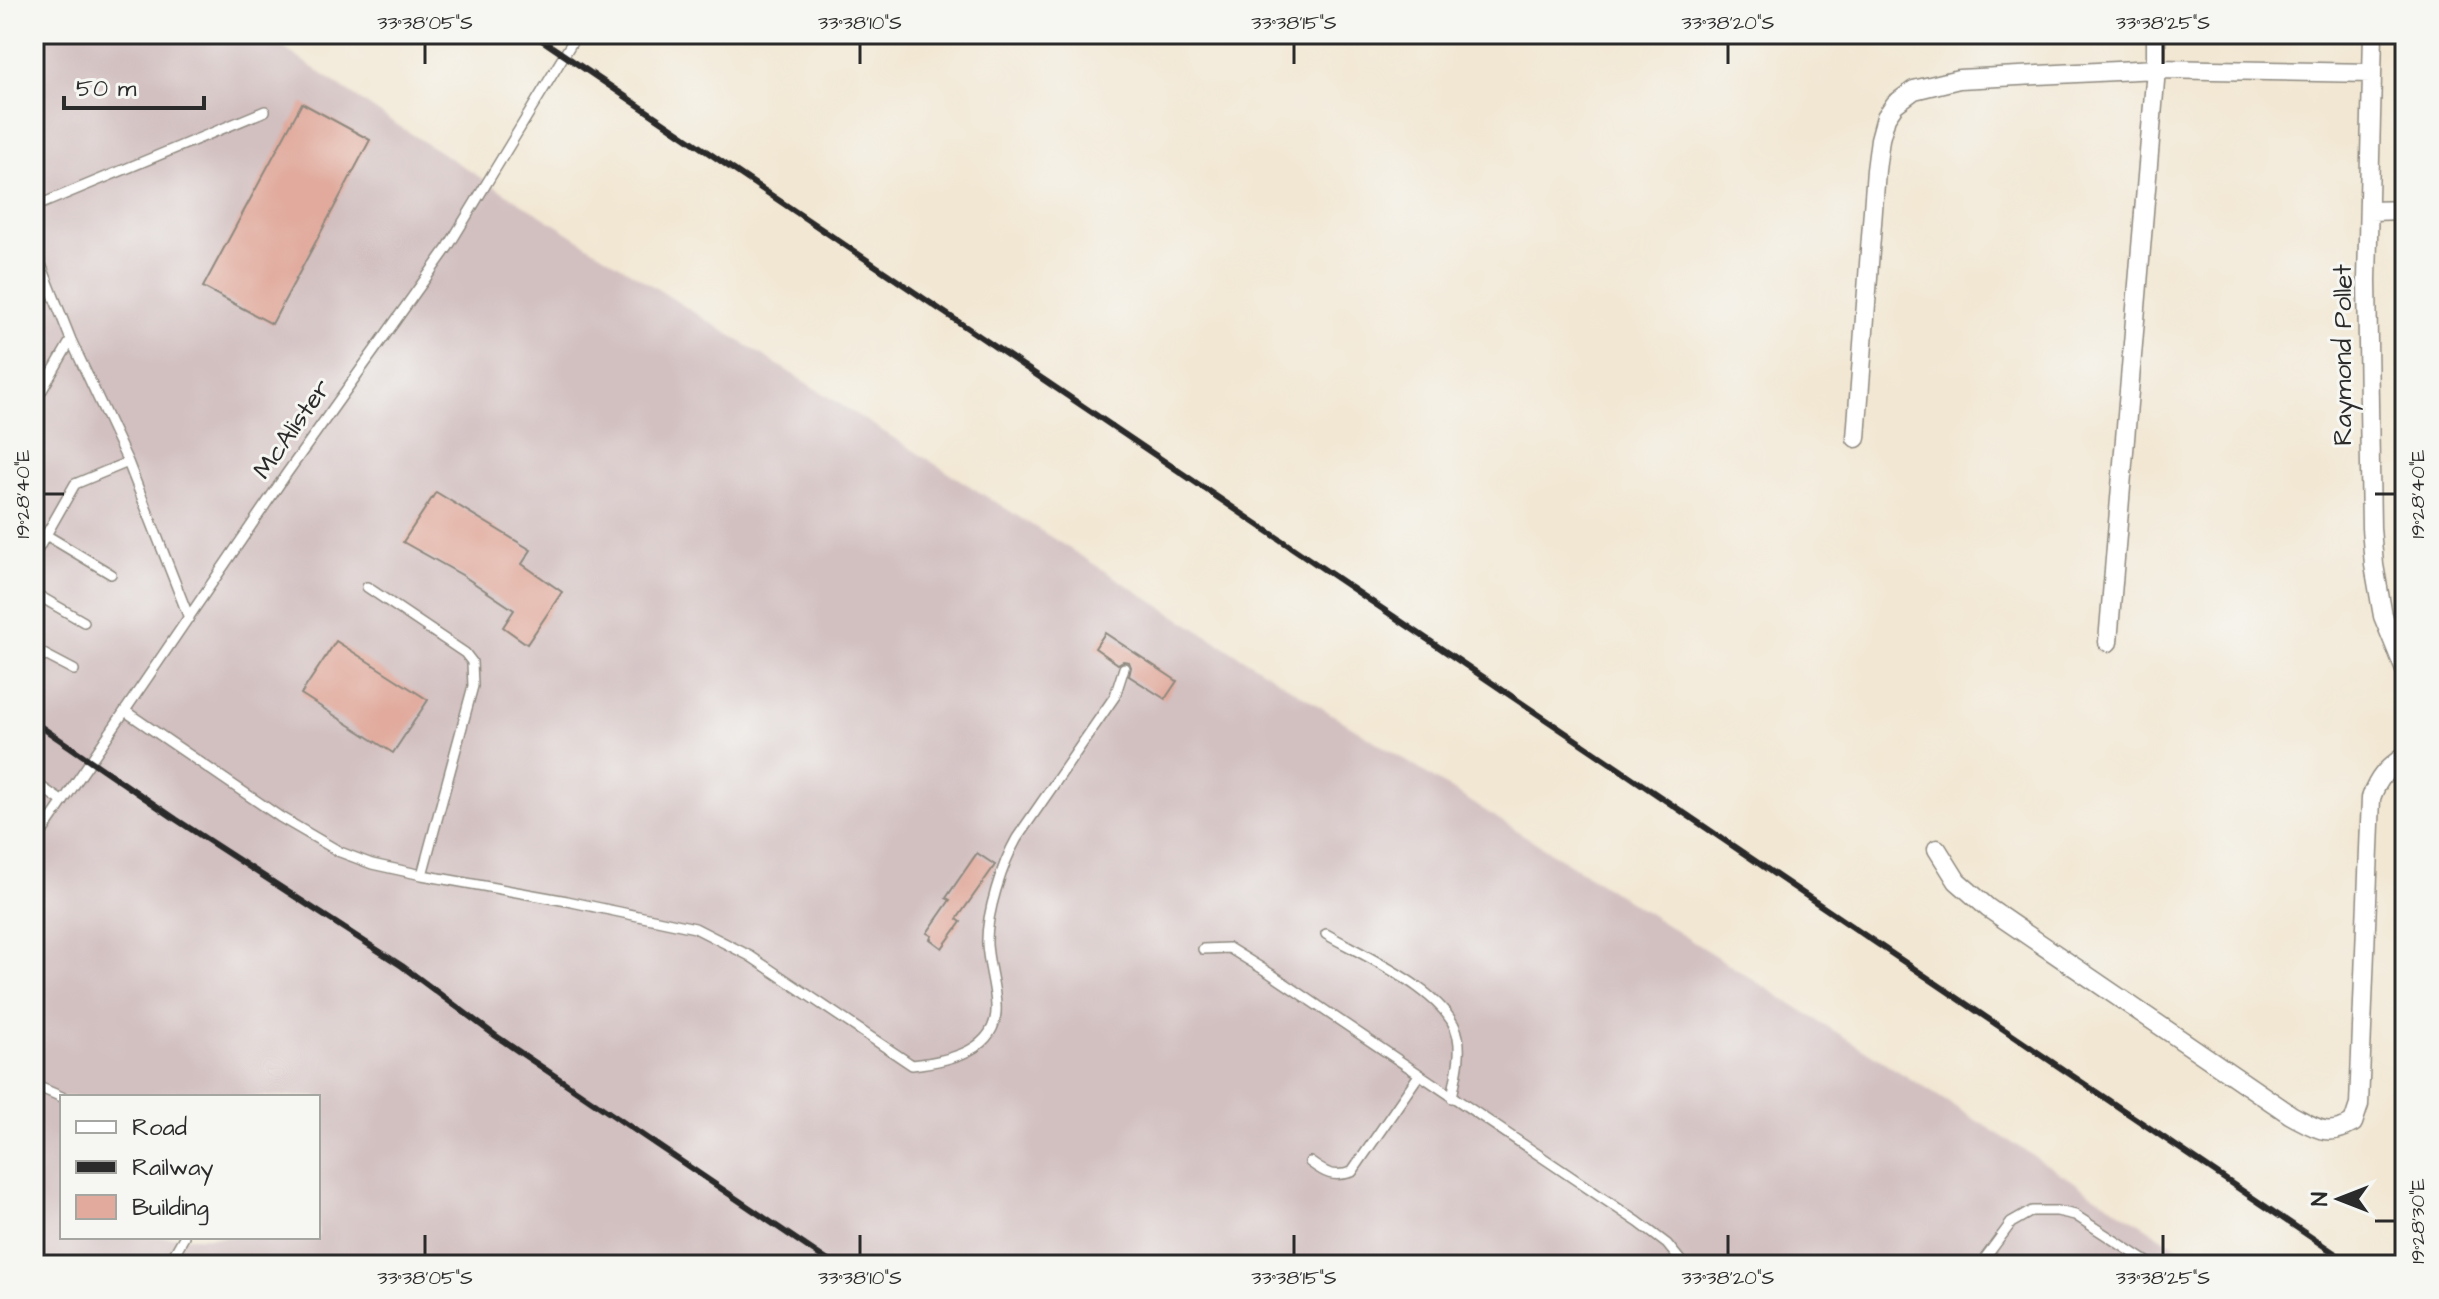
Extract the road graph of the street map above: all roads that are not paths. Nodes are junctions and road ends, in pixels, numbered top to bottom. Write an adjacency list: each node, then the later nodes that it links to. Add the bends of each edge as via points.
1 (577, 34): 21 (lane, McAlister, via 448,247)
2 (2156, 34): 4 (street)
3 (2373, 34): 5 (street, Raymond Pollet)
4 (2156, 69): 5 (street); 14 (street, via 1959,79 1914,90 1895,104 1880,139); 23 (street)
5 (2372, 73): 9 (street, Raymond Pollet)
6 (265, 111): 7 (lane)
7 (34, 207)
8 (2405, 210): 9 (street)
9 (2370, 211): 27 (street, Raymond Pollet, via 2373,553 2383,616)
10 (34, 247): 11 (lane)
11 (38, 269): 12 (lane)
12 (71, 340): 13 (lane); 15 (lane)
13 (34, 404)
14 (1856, 438)
15 (128, 462): 16 (lane, via 75,484); 21 (lane)
16 (46, 535): 17 (lane); 18 (lane)
17 (34, 556)
18 (111, 574)
19 (367, 587): 34 (lane, via 472,662 473,686)
20 (34, 593): 22 (lane)
21 (189, 618): 28 (lane, McAlister)
22 (84, 622)
23 (2108, 642)
24 (34, 649): 26 (lane)
25 (1124, 668): 34 (lane, via 1115,696 1011,849 989,922 993,1023 976,1048 954,1057 912,1065 750,956 695,928)
26 (74, 670)
27 (2405, 670)
28 (125, 711): 31 (lane, McAlister); 34 (lane, via 331,847 372,864)
29 (2405, 756): 33 (street, via 2378,779 2371,798 2359,1105 2353,1123 2339,1131 2322,1131 2291,1115 1988,908 1957,881)
30 (34, 782): 31 (lane)
31 (63, 802): 32 (lane, McAlister)
32 (34, 844)
33 (1937, 849)
34 (422, 875)
35 (1326, 934): 40 (lane, via 1428,993 1445,1009 1459,1043)
36 (1203, 949): 37 (lane, via 1237,951)
37 (1419, 1075): 40 (lane); 41 (lane, via 1352,1172 1333,1176)
38 (34, 1085): 39 (lane)
39 (60, 1096)
40 (1452, 1098): 44 (lane, via 1638,1222)
41 (1310, 1162)
42 (183, 1239): 43 (lane)
43 (168, 1265)
44 (1684, 1265)
45 (1980, 1265): 46 (lane, via 2011,1223 2032,1211 2075,1215)
46 (2152, 1265)

